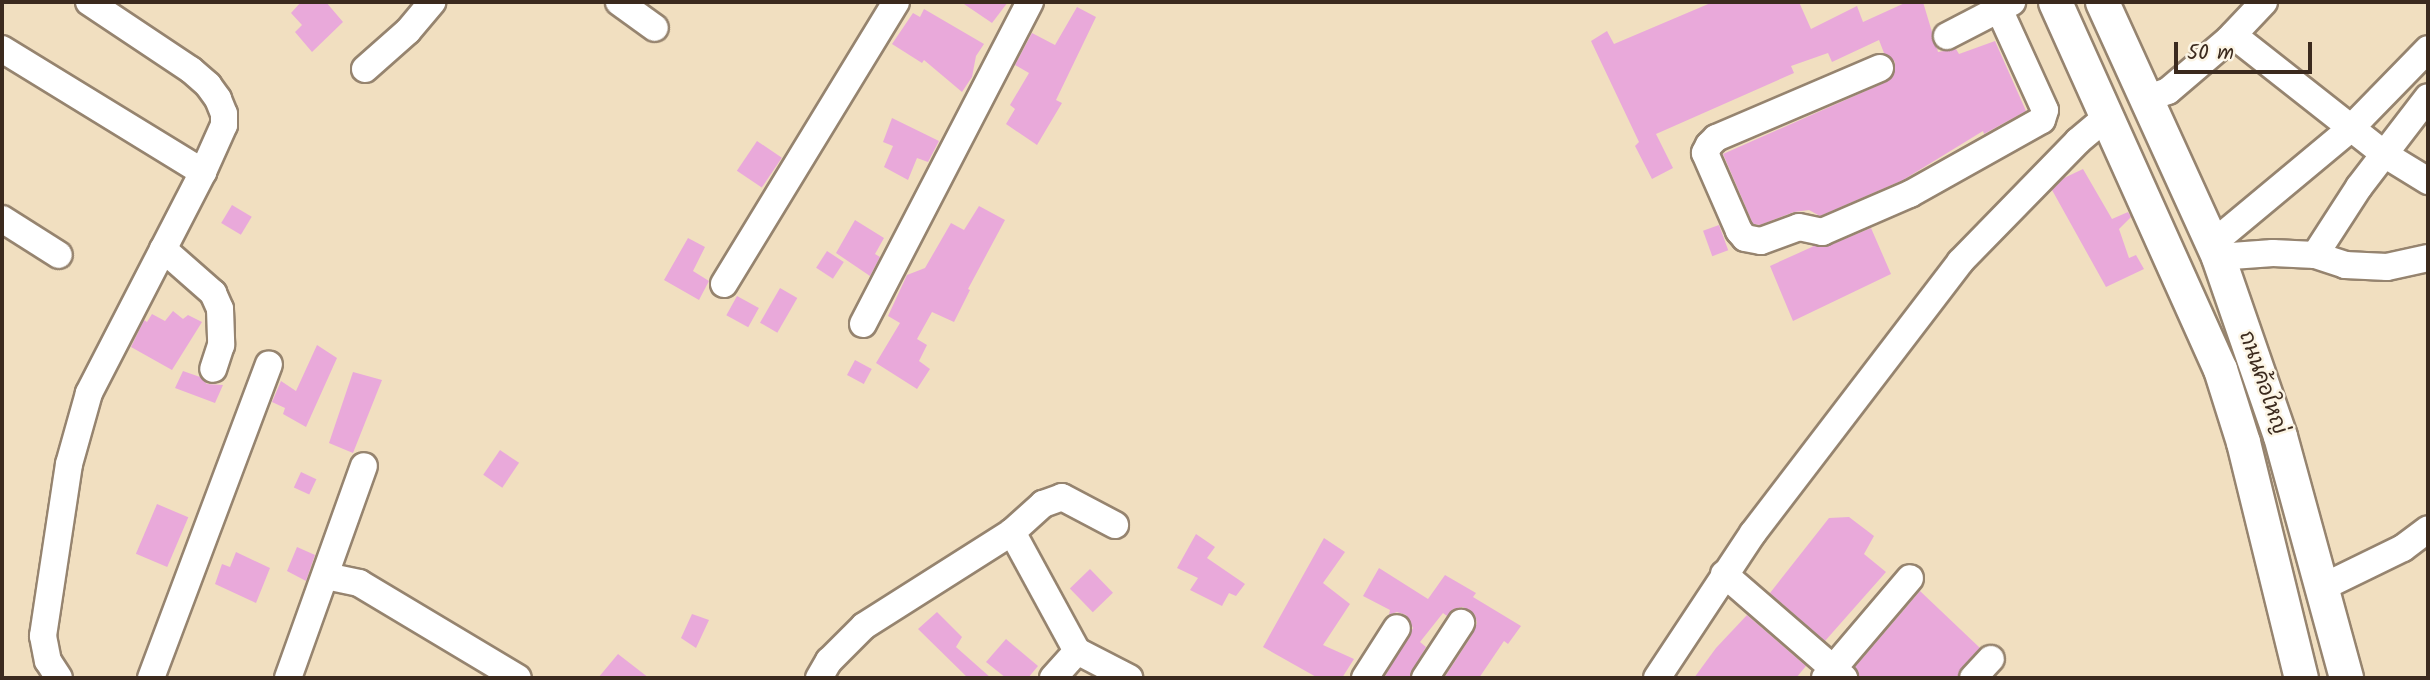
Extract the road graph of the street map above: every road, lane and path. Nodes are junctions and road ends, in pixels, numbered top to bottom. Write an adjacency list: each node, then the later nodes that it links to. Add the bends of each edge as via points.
1 (89, 2): 22 (street, via 170,54 213,92 224,125)
2 (432, 2): 16 (street, via 408,31)
3 (619, 2): 10 (street)
4 (896, 2): 30 (street)
5 (1030, 2): 31 (street)
6 (2055, 2): 19 (main road, ถนนค้อใหญ่)
7 (2102, 2): 18 (main road, ถนนค้อใหญ่)
8 (2264, 2): 11 (street)
9 (2005, 5): 12 (street); 15 (street, via 2045,110 2042,120 1910,194 1822,232 1799,227 1761,241 1745,238 1705,153 1709,145 1716,138)
10 (655, 28)
11 (2233, 35): 18 (street, via 2168,91); 20 (street)
12 (1947, 36)
13 (2, 49): 22 (street)
14 (2428, 49): 20 (street)
15 (1880, 68)
16 (365, 69)
17 (2428, 97): 21 (street)
18 (2146, 99): 26 (main road, ถนนค้อใหญ่)
19 (2108, 117): 38 (street, via 2078,141 1960,262); 56 (main road, ถนนค้อใหญ่, via 2220,369 2243,442)
20 (2351, 128): 21 (street); 26 (street)
21 (2384, 154): 23 (street); 28 (street)
22 (203, 172): 25 (street)
23 (2428, 181)
24 (2, 219): 27 (street)
25 (163, 249): 33 (street, via 213,293 220,309 221,345); 46 (street, via 89,393 69,464 43,636 48,661)
26 (2215, 251): 28 (street); 41 (main road, ถนนค้อใหญ่, via 2280,436)
27 (59, 254)
28 (2315, 255): 29 (street, via 2345,265 2387,267)
29 (2428, 258)
30 (724, 284)
31 (863, 324)
32 (269, 364): 47 (street)
33 (213, 369)
34 (364, 466): 39 (street)
35 (1115, 525): 37 (street, via 1062,498 1042,504)
36 (2428, 529): 41 (street, via 2403,548)
37 (1012, 532): 44 (street); 50 (street, via 864,626)
38 (1724, 574): 45 (street); 55 (street)
39 (326, 576): 48 (street); 49 (street, via 359,583)
40 (1910, 578): 45 (street)
41 (2323, 587): 57 (main road, ถนนค้อใหญ่)
42 (1461, 623): 54 (street)
43 (1397, 628): 53 (street)
44 (1077, 651): 51 (street); 52 (street)
45 (1834, 675)
46 (60, 678)
47 (151, 678)
48 (288, 678)
49 (518, 678)
50 (818, 678)
51 (1053, 678)
52 (1129, 678)
53 (1365, 678)
54 (1425, 678)
55 (1657, 678)
56 (2301, 678)
57 (2346, 678)

